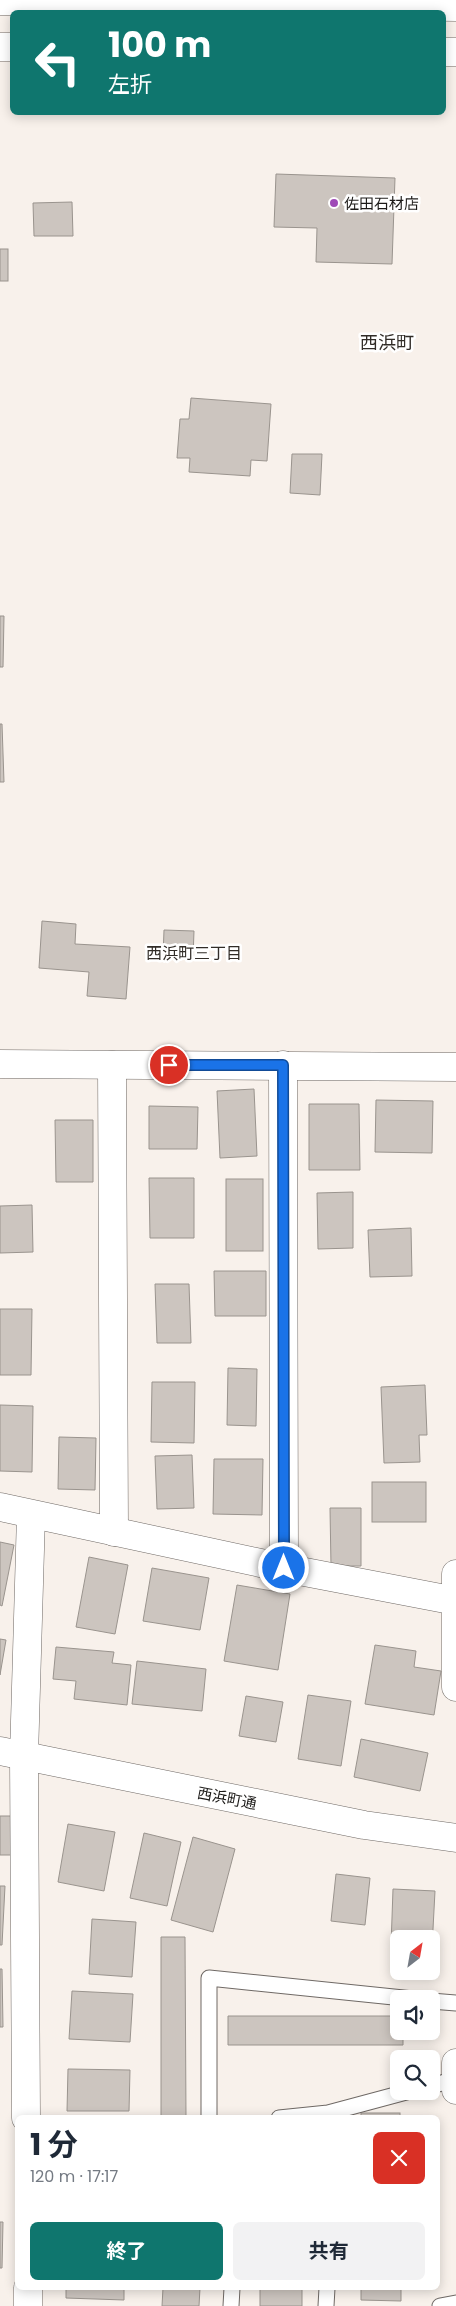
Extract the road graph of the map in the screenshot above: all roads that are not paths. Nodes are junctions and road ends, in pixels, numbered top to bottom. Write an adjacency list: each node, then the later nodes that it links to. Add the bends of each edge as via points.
1 (0, 1): 2 (main road)
2 (456, 7)
3 (0, 1064): 4 (main road)
4 (112, 1065): 5 (main road); 9 (main road)
5 (283, 1065): 6 (main road); 10 (main road)
6 (456, 1067)
7 (0, 1507): 8 (main road)
8 (31, 1515): 9 (main road); 14 (main road)
9 (114, 1532): 10 (main road)
10 (284, 1568): 12 (main road)
11 (456, 1574): 12 (main road)
12 (455, 1600): 13 (main road)
13 (456, 1687)
14 (12, 1754): 15 (main road, 西浜町通, via 364,1824); 24 (main road)
15 (456, 1838)
16 (390, 1997): 25 (lane, via 209,1978)
17 (440, 2002): 18 (lane)
18 (456, 2003)
19 (456, 2064): 20 (main road)
20 (456, 2079): 21 (lane); 22 (main road)
21 (440, 2083)
22 (456, 2090)
23 (390, 2097): 26 (lane)
24 (26, 2115)
25 (209, 2115)
26 (328, 2115)
27 (28, 2290): 31 (main road)
28 (232, 2290): 32 (lane)
29 (326, 2290): 33 (lane)
30 (456, 2303): 34 (lane)
31 (28, 2306)
32 (231, 2306)
33 (326, 2306)
34 (440, 2306)

